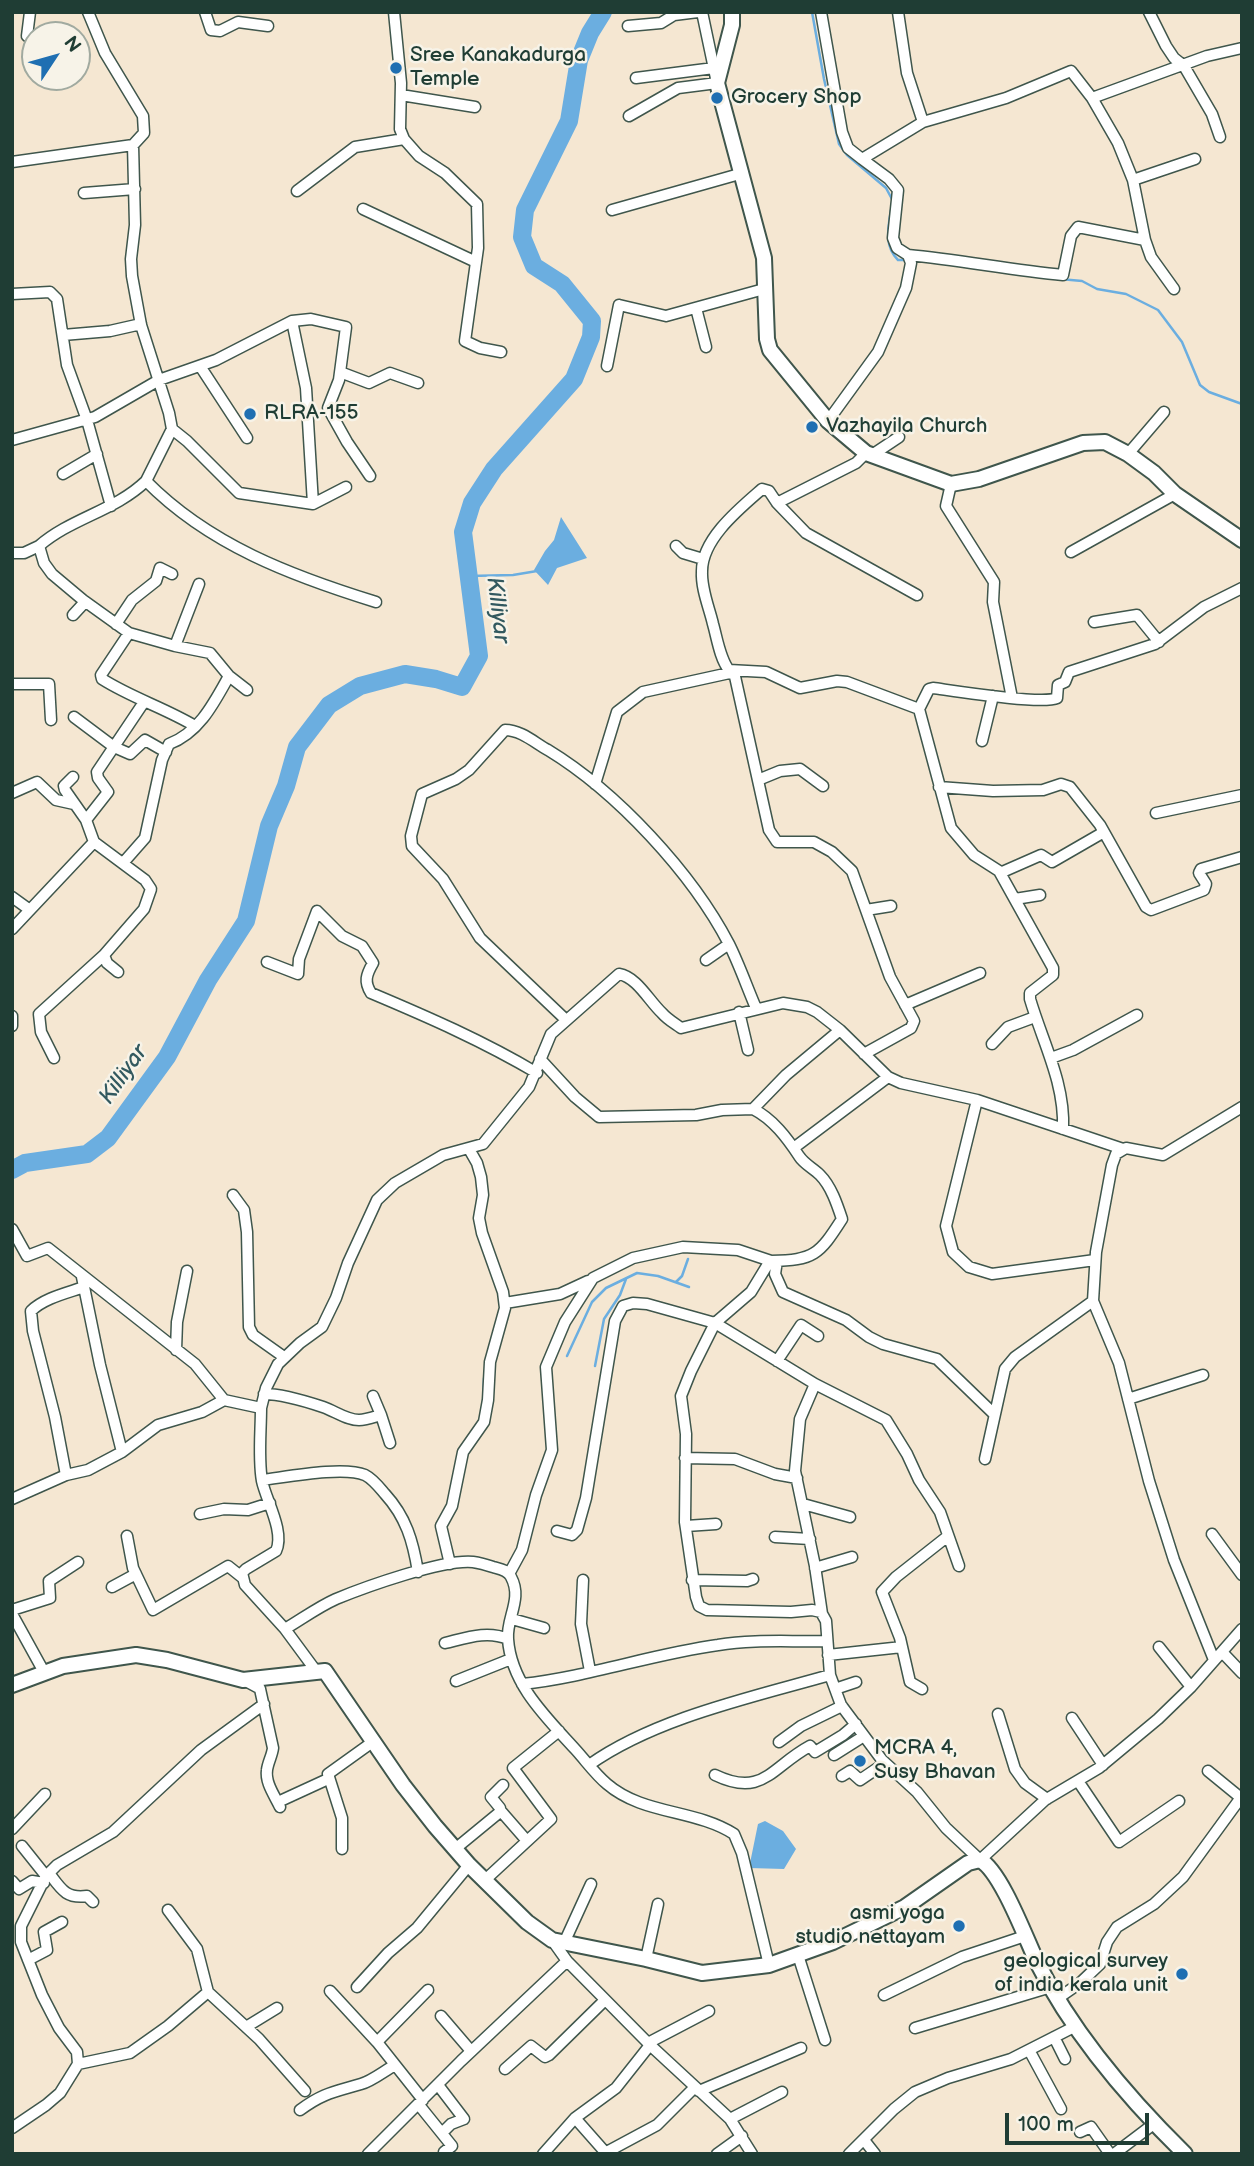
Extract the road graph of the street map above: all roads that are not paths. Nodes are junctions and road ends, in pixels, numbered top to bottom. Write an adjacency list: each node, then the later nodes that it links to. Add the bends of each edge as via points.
1 (88, 12): 24 (street, via 105,53 143,116 144,133)
2 (205, 12): 10 (street, via 211,30 220,31 238,22)
3 (394, 12): 17 (street)
4 (700, 12): 9 (street); 14 (street)
5 (732, 12): 16 (street)
6 (821, 12): 25 (street, via 842,132 848,148)
7 (898, 12): 21 (street, via 908,74)
8 (1149, 12): 13 (street, via 1174,58)
9 (659, 18): 11 (street)
10 (268, 26)
11 (628, 26)
12 (1242, 48): 13 (street)
13 (1184, 66): 18 (street); 22 (street)
14 (714, 68): 15 (street); 16 (street)
15 (636, 78)
16 (717, 83): 20 (street, via 678,88); 28 (street)
17 (401, 95): 19 (street); 23 (street)
18 (1092, 99): 21 (street, via 1071,71 1006,98); 29 (street)
19 (475, 107)
20 (629, 116)
21 (923, 122): 25 (street)
22 (1220, 137)
23 (404, 139): 31 (street, via 355,147); 37 (street, via 477,204)
24 (133, 145): 27 (street); 30 (street)
25 (862, 159): 36 (street, via 898,190 893,238)
26 (1195, 159): 29 (street)
27 (12, 162)
28 (743, 173): 34 (street); 38 (street, via 764,258)
29 (1133, 180): 35 (street)
30 (135, 189): 32 (street); 43 (street, via 131,259)
31 (297, 191)
32 (84, 193)
33 (363, 209): 37 (street)
34 (612, 210)
35 (1145, 240): 36 (street, via 1078,227 1071,236 1063,275); 39 (street)
36 (909, 259): 54 (street, via 906,288 878,352)
37 (476, 262): 46 (street, via 465,341)
38 (764, 289): 41 (street); 54 (street, via 769,350)
39 (1174, 289)
40 (12, 293): 44 (street, via 54,293)
41 (696, 308): 45 (street); 48 (street, via 666,316 619,305)
42 (292, 321): 47 (street); 49 (street, via 311,319 346,327); 69 (street, via 306,388)
43 (141, 324): 44 (street); 50 (street)
44 (63, 335): 53 (street, via 67,365)
45 (706, 347)
46 (501, 352)
47 (200, 366): 50 (street); 57 (street)
48 (607, 366)
49 (340, 372): 51 (street, via 369,383 390,373); 63 (street, via 328,408)
50 (159, 380): 53 (street); 55 (street)
51 (418, 383)
52 (1164, 412): 61 (street)
53 (87, 420): 58 (street); 59 (street)
54 (828, 421): 60 (street)
55 (172, 429): 64 (street); 69 (street, via 239,493)
56 (899, 437): 60 (street)
57 (247, 438)
58 (12, 440)
59 (97, 454): 62 (street); 70 (street)
60 (869, 454): 65 (street); 68 (street)
61 (1128, 454): 65 (street, via 1105,442 1083,443 979,479); 67 (street)
62 (63, 474)
63 (370, 476)
64 (146, 481): 70 (street); 82 (street, via 170,506 230,545 310,582)
65 (951, 484): 94 (street, via 946,506 994,582 993,602)
66 (346, 487): 69 (street)
67 (1175, 494): 71 (street); 74 (street)
68 (777, 503): 76 (street, via 762,489 715,537); 80 (street, via 806,533)
69 (313, 504)
70 (111, 506): 72 (street, via 55,532)
71 (1242, 540)
72 (39, 546): 75 (street); 81 (street, via 52,574)
73 (676, 546): 76 (street)
74 (1071, 552)
75 (12, 553)
76 (703, 559): 89 (street, via 703,586 715,631 726,666)
77 (172, 574): 85 (street, via 160,568 156,581 132,600)
78 (199, 584): 88 (street)
79 (1242, 588): 87 (street, via 1204,607)
80 (917, 595)
81 (85, 601): 83 (street); 85 (street)
82 (376, 602)
83 (73, 615)
84 (1094, 622): 87 (street, via 1137,615)
85 (116, 624): 86 (street)
86 (130, 633): 88 (street); 95 (street, via 101,675)
87 (1159, 642): 94 (street, via 1069,672 1057,686 1054,700)
88 (175, 646): 90 (street, via 210,653)
89 (734, 671): 96 (street, via 761,671 800,688 846,682); 104 (street); 105 (street, via 643,692 617,712)
90 (229, 676): 92 (street); 99 (street, via 211,709)
91 (12, 684): 98 (street, via 49,684)
92 (247, 690)
93 (993, 696): 94 (street); 96 (street, via 930,688); 100 (street)
94 (1012, 698)
95 (144, 702): 99 (street); 101 (street)
96 (919, 709): 107 (street)
97 (74, 717): 101 (street)
98 (51, 720)
99 (195, 726): 102 (street, via 183,739 169,744)
100 (982, 741)
101 (114, 747): 102 (street, via 130,754 145,740); 112 (street, via 97,772 108,792)
102 (166, 752): 116 (street, via 145,838)
103 (73, 777): 110 (street, via 64,786)
104 (758, 780): 106 (street, via 800,769); 122 (street, via 769,830 777,842 814,842 832,852 852,871)
105 (595, 784): 125 (street, via 693,886); 137 (street, via 516,731 505,730 469,770 422,794 411,836 415,851 443,879 480,938)
106 (823, 786)
107 (939, 787): 113 (street, via 1043,790 1065,784); 117 (street, via 954,833)
108 (12, 793): 110 (street, via 37,782 55,800)
109 (1242, 795): 111 (street)
110 (74, 804): 112 (street)
111 (1156, 813)
112 (86, 821): 114 (street)
113 (1104, 832): 115 (street, via 1150,910 1204,890 1200,869); 117 (street, via 1052,862 1041,855)
114 (94, 842): 116 (street); 123 (street)
115 (1242, 857)
116 (123, 863): 126 (street, via 145,880 151,891 144,909)
117 (1000, 873): 120 (street)
118 (1040, 895): 120 (street)
119 (12, 897): 123 (street)
120 (1015, 899): 136 (street, via 1053,968 1053,975 1030,993)
121 (891, 906): 122 (street)
122 (866, 910): 131 (street)
123 (30, 911): 124 (street)
124 (12, 929)
125 (729, 944): 127 (street); 132 (street)
126 (104, 955): 129 (street); 143 (street, via 39,1014 41,1032)
127 (706, 960)
128 (267, 962): 146 (street, via 298,975 299,959 317,911 342,936 362,946 373,963 366,974 371,993 447,1024)
129 (118, 972)
130 (980, 973): 131 (street)
131 (905, 1005): 142 (street, via 913,1026)
132 (756, 1008): 133 (street); 139 (street, via 783,1003 807,1007)
133 (739, 1012): 137 (street, via 681,1028 619,974); 141 (street)
134 (1137, 1015): 144 (street)
135 (12, 1016): 138 (street)
136 (1035, 1017): 140 (street, via 1008,1027); 144 (street)
137 (565, 1019): 145 (street, via 551,1034)
138 (12, 1026)
139 (839, 1030): 142 (street); 150 (street)
140 (992, 1044)
141 (748, 1050)
142 (864, 1054): 147 (street)
143 (54, 1058)
144 (1051, 1058): 151 (street, via 1064,1107)
145 (540, 1059): 146 (street); 150 (street, via 599,1117)
146 (537, 1073): 153 (street, via 495,1133)
147 (888, 1077): 148 (street); 152 (street)
148 (977, 1100): 151 (street); 157 (street, via 946,1226 953,1252 969,1266 992,1274)
149 (1242, 1107): 154 (street, via 1163,1155)
150 (753, 1109): 152 (street)
151 (1063, 1129): 154 (street)
152 (795, 1147): 158 (street, via 828,1187 842,1219 822,1249 798,1260)
153 (469, 1149): 163 (street, via 481,1177 482,1233); 167 (street, via 443,1155 395,1183 377,1200 322,1327)
154 (1123, 1149): 157 (street, via 1112,1165)
155 (233, 1195): 167 (street, via 244,1210 247,1232 249,1327)
156 (12, 1229): 161 (street, via 27,1256 48,1248)
157 (1095, 1260): 162 (street)
158 (774, 1261): 160 (street, via 738,1250 683,1247 633,1258); 164 (street, via 751,1292); 176 (street, via 783,1292 846,1320 883,1344 937,1359)
159 (187, 1271): 166 (street)
160 (593, 1279): 163 (street, via 561,1294); 205 (street, via 565,1322 546,1367 552,1450 522,1550)
161 (83, 1282): 166 (street); 179 (street); 182 (street, via 31,1311)
162 (1093, 1301): 173 (street, via 1119,1363); 176 (street, via 1010,1362)
163 (505, 1303): 200 (street, via 490,1362 484,1422 463,1452 452,1506 441,1526)
164 (715, 1323): 168 (street); 180 (street, via 681,1396); 192 (street, via 647,1304 623,1306 615,1321 577,1530 572,1535)
165 (818, 1336): 168 (street, via 801,1325)
166 (176, 1350): 174 (street, via 195,1364)
167 (284, 1357): 171 (street)
168 (778, 1361): 170 (street)
169 (1203, 1374): 173 (street)
170 (815, 1384): 183 (street, via 800,1419); 195 (street, via 886,1420 940,1512)
171 (264, 1394): 175 (street); 177 (street, via 358,1420)
172 (373, 1396): 177 (street)
173 (1128, 1399): 224 (street, via 1174,1560)
174 (224, 1400): 175 (street); 179 (street, via 158,1425)
175 (261, 1408): 184 (street)
176 (995, 1414): 181 (street)
177 (381, 1415): 178 (street)
178 (390, 1443)
179 (122, 1452): 182 (street, via 88,1470)
180 (685, 1458): 183 (street, via 736,1459); 191 (street)
181 (985, 1459)
182 (66, 1475): 185 (street)
183 (797, 1478): 187 (street)
184 (262, 1480): 186 (street); 203 (street, via 342,1472 364,1475 403,1516)
185 (12, 1499)
186 (270, 1503): 188 (street); 207 (street, via 279,1546 246,1569)
187 (803, 1504): 189 (street); 197 (street)
188 (200, 1514)
189 (850, 1517)
190 (716, 1524): 191 (street)
191 (686, 1526): 210 (street)
192 (556, 1531)
193 (1212, 1534): 206 (street)
194 (127, 1536): 204 (street)
195 (948, 1536): 201 (street); 221 (street, via 882,1591)
196 (775, 1537): 197 (street)
197 (810, 1539): 202 (street)
198 (852, 1557): 202 (street)
199 (78, 1562): 212 (street, via 49,1581 50,1598)
200 (450, 1564): 203 (street); 205 (street, via 475,1562)
201 (959, 1566)
202 (815, 1568): 213 (street)
203 (418, 1572): 216 (street, via 334,1600)
204 (136, 1574): 207 (street, via 153,1610 228,1566); 211 (street)
205 (509, 1574): 214 (street, via 516,1601)
206 (1242, 1575)
207 (243, 1578): 216 (street)
208 (753, 1579): 210 (street)
209 (583, 1580): 227 (street, via 581,1624)
210 (692, 1580): 213 (street, via 702,1609 812,1609)
211 (112, 1587)
212 (12, 1612): 228 (street)
213 (822, 1614): 219 (street)
214 (512, 1619): 215 (street); 218 (street)
215 (544, 1628)
216 (285, 1629): 226 (street)
217 (1242, 1629): 224 (street)
218 (508, 1639): 220 (street, via 483,1635); 225 (street)
219 (826, 1641): 223 (street); 227 (street, via 719,1644)
220 (445, 1643)
221 (902, 1647): 223 (street); 238 (street, via 910,1682)
222 (1159, 1647): 236 (street)
223 (828, 1655): 230 (street)
224 (1218, 1656): 229 (street); 236 (street)
225 (511, 1659): 232 (street); 234 (street)
226 (316, 1671): 231 (street); 246 (street, via 329,1674)
227 (590, 1671): 234 (street)
228 (44, 1672): 231 (street, via 136,1655); 235 (street)
229 (1242, 1673)
230 (830, 1675): 237 (street); 250 (street, via 641,1734)
231 (243, 1680): 239 (street, via 258,1685)
232 (456, 1681)
233 (856, 1682): 237 (street)
234 (522, 1684): 244 (street)
235 (12, 1685)
236 (1191, 1687): 251 (street)
237 (835, 1689): 240 (street)
238 (922, 1689)
239 (264, 1704): 255 (street, via 273,1748 267,1779 279,1805); 270 (street, via 201,1750 113,1832 57,1865)
240 (842, 1706): 243 (street); 247 (street)
241 (998, 1714): 260 (street, via 1015,1769)
242 (1072, 1718): 251 (street)
243 (856, 1724): 245 (street); 253 (street, via 815,1752 810,1746 760,1781 745,1785)
244 (559, 1731): 250 (street); 264 (street, via 513,1768 551,1819)
245 (864, 1736): 248 (street); 249 (street)
246 (374, 1741): 255 (street, via 332,1770); 267 (street)
247 (779, 1742)
248 (834, 1755)
249 (885, 1763): 254 (street, via 860,1780 850,1770); 268 (street)
250 (589, 1765): 284 (street, via 625,1798 734,1834 743,1853)
251 (1103, 1765): 256 (street)
252 (1208, 1771): 259 (street)
253 (715, 1775)
254 (842, 1776)
255 (328, 1779): 266 (street, via 341,1816)
256 (1078, 1781): 260 (street); 261 (street, via 1119,1842)
257 (503, 1785): 262 (street, via 491,1796)
258 (45, 1794): 263 (street)
259 (1241, 1797): 289 (street, via 1183,1877 1154,1904 1117,1927 1100,1964 1080,1983)
260 (1047, 1798): 268 (street)
261 (1178, 1801)
262 (500, 1810): 264 (street); 267 (street)
263 (12, 1829)
264 (527, 1841): 271 (street)
265 (22, 1846): 270 (street)
266 (342, 1849)
267 (455, 1849): 269 (street)
268 (980, 1860): 278 (street, via 994,1873); 280 (street, via 968,1863 905,1907)
269 (469, 1865): 271 (street); 285 (street, via 417,1928)
270 (46, 1878): 272 (street, via 19,1889); 274 (street, via 74,1898 87,1896); 281 (street, via 21,1926)
271 (485, 1880): 279 (street, via 527,1922)
272 (12, 1881)
273 (591, 1884): 279 (street)
274 (93, 1902)
275 (658, 1904): 282 (street)
276 (168, 1910): 288 (street, via 197,1949)
277 (62, 1922): 281 (street, via 44,1932 47,1950)
278 (1025, 1936): 289 (street); 290 (street, via 962,1957)
279 (558, 1941): 282 (street); 283 (street)
280 (798, 1955): 284 (street); 299 (street)
281 (28, 1959): 306 (street, via 47,2006 77,2052)
282 (646, 1959): 284 (street, via 702,1973)
283 (566, 1961): 291 (street); 304 (street)
284 (769, 1965)
285 (357, 1987)
286 (428, 1990): 300 (street)
287 (330, 1991): 300 (street)
288 (208, 1992): 295 (street); 306 (street, via 130,2053)
289 (1054, 1993): 296 (street); 297 (street)
290 (884, 1995)
291 (604, 2001): 301 (street); 308 (street, via 545,2057 531,2046)
292 (276, 2008): 295 (street)
293 (709, 2011): 301 (street)
294 (441, 2016): 304 (street)
295 (246, 2027): 311 (street)
296 (1074, 2027): 298 (street); 318 (street)
297 (915, 2028)
298 (1054, 2037): 303 (street); 305 (street)
299 (825, 2040)
300 (377, 2042): 307 (street)
301 (649, 2044): 310 (street); 316 (street, via 617,2088)
302 (801, 2048): 310 (street)
303 (1029, 2050): 314 (street); 323 (street, via 915,2092)
304 (471, 2051): 309 (street)
305 (1065, 2059)
306 (78, 2064): 319 (street, via 60,2093)
307 (395, 2065): 313 (street); 315 (street, via 363,2084 320,2096)
308 (505, 2069)
309 (438, 2085): 313 (street); 320 (street, via 464,2119)
310 (697, 2089): 317 (street); 325 (street, via 657,2125)
311 (305, 2091)
312 (782, 2092): 317 (street)
313 (421, 2103): 320 (street); 326 (street)
314 (1061, 2109)
315 (300, 2110)
316 (575, 2118): 325 (street); 327 (street)
317 (730, 2119): 322 (street)
318 (1154, 2123): 332 (street); 333 (street)
319 (12, 2128)
320 (442, 2133): 324 (street, via 452,2146)
321 (1080, 2133): 332 (street, via 1091,2127)
322 (742, 2136): 328 (street); 329 (street)
323 (864, 2140): 330 (street); 331 (street)
324 (444, 2152)
325 (604, 2153)
326 (368, 2154)
327 (543, 2154)
328 (717, 2154)
329 (752, 2154)
330 (849, 2154)
331 (875, 2154)
332 (1112, 2154)
333 (1185, 2154)

